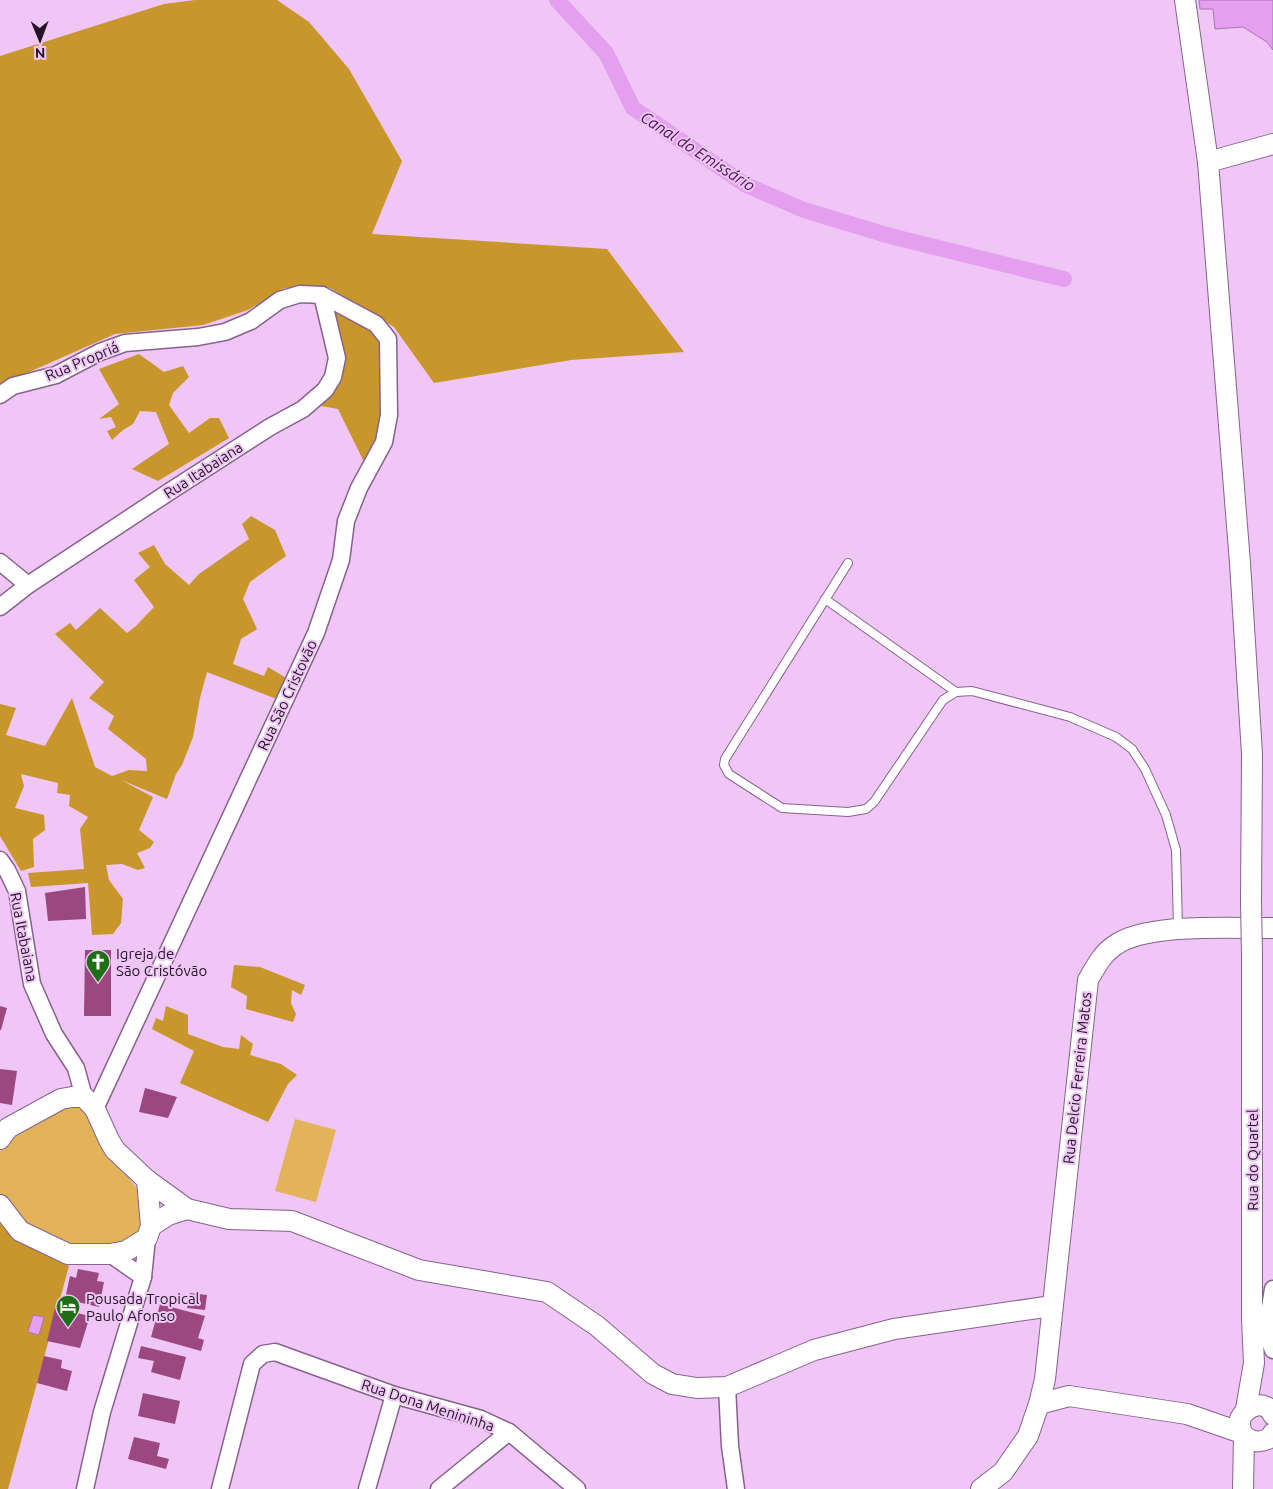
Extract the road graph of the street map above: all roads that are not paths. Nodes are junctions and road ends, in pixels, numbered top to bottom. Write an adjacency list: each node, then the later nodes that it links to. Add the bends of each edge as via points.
1 (1185, 0): 3 (street, Rua do Quartel)
2 (1273, 144): 3 (street)
3 (1208, 162): 26 (street, Rua do Quartel, bridge, via 1251,744)
4 (322, 295): 5 (street, Rua Propriá, via 300,294 280,300 251,320 225,332 126,343 100,352 56,375 13,386); 8 (street, Rua Itabaiana, via 337,358 333,377 325,390 303,409 270,427); 15 (street, Rua São Cristovão, via 376,324 388,339 389,415 384,442 359,488 346,521 341,560 316,633)
5 (0, 395)
6 (0, 562): 8 (street)
7 (848, 563): 9 (lane)
8 (28, 585): 10 (street, Rua Itabaiana)
9 (825, 599): 11 (lane); 11 (lane, via 725,759 724,765 729,774 782,808 848,812 866,809 943,700)
10 (0, 607)
11 (956, 692): 14 (lane, via 972,691 1070,717 1116,737 1132,749 1166,815 1176,850)
12 (0, 860): 15 (street, Rua Itabaiana, via 17,891 32,984 54,1034 76,1068)
13 (1273, 928): 14 (street, Rua Delcio Ferreira Matos)
14 (1178, 929): 24 (street, Rua Delcio Ferreira Matos, via 1137,935 1114,946 1099,961 1088,980)
15 (89, 1103): 16 (street, via 72,1097 61,1099); 17 (street, via 112,1145)
16 (3, 1131)
17 (147, 1180): 19 (street); 20 (street)
18 (0, 1205): 21 (street, via 20,1231 68,1254)
19 (187, 1209): 20 (street, via 168,1215); 28 (street, via 230,1219 292,1221 419,1270 547,1292 597,1326 653,1374 672,1384 697,1388)
20 (149, 1232): 21 (street, via 126,1251); 22 (street)
21 (110, 1254): 22 (street)
22 (142, 1278): 39 (street, via 102,1412)
23 (1273, 1289): 25 (street, via 1268,1339)
24 (1052, 1306): 27 (street, Rua Delcio Ferreira Matos); 28 (street, via 894,1329 814,1350)
25 (1273, 1350)
26 (1254, 1363): 32 (street, Rua do Quartel); 33 (street, Rua do Quartel)
27 (1045, 1379): 30 (street); 31 (street, Rua Delcio Ferreira Matos)
28 (727, 1387): 44 (street)
29 (394, 1395): 35 (street, Rua Dona Menininha, via 480,1419); 40 (street, Rua Dona Menininha, via 275,1352 263,1354 252,1364); 41 (street)
30 (1069, 1396): 31 (street); 34 (street)
31 (1040, 1404): 45 (street, Rua Delcio Ferreira Matos, via 1028,1436 1003,1472)
32 (1244, 1410): 33 (street, via 1256,1405); 34 (street); 36 (street, Rua do Quartel, via 1240,1418)
33 (1271, 1410)
34 (1186, 1414): 36 (street)
35 (509, 1432): 42 (street); 43 (street, Rua Dona Menininha)
36 (1243, 1434): 37 (street, via 1254,1442); 38 (street, Rua do Quartel)
37 (1271, 1436): 38 (street)
38 (1244, 1485)
39 (85, 1489)
40 (220, 1489)
41 (367, 1489)
42 (439, 1489)
43 (577, 1489)
44 (736, 1489)
45 (981, 1489)

